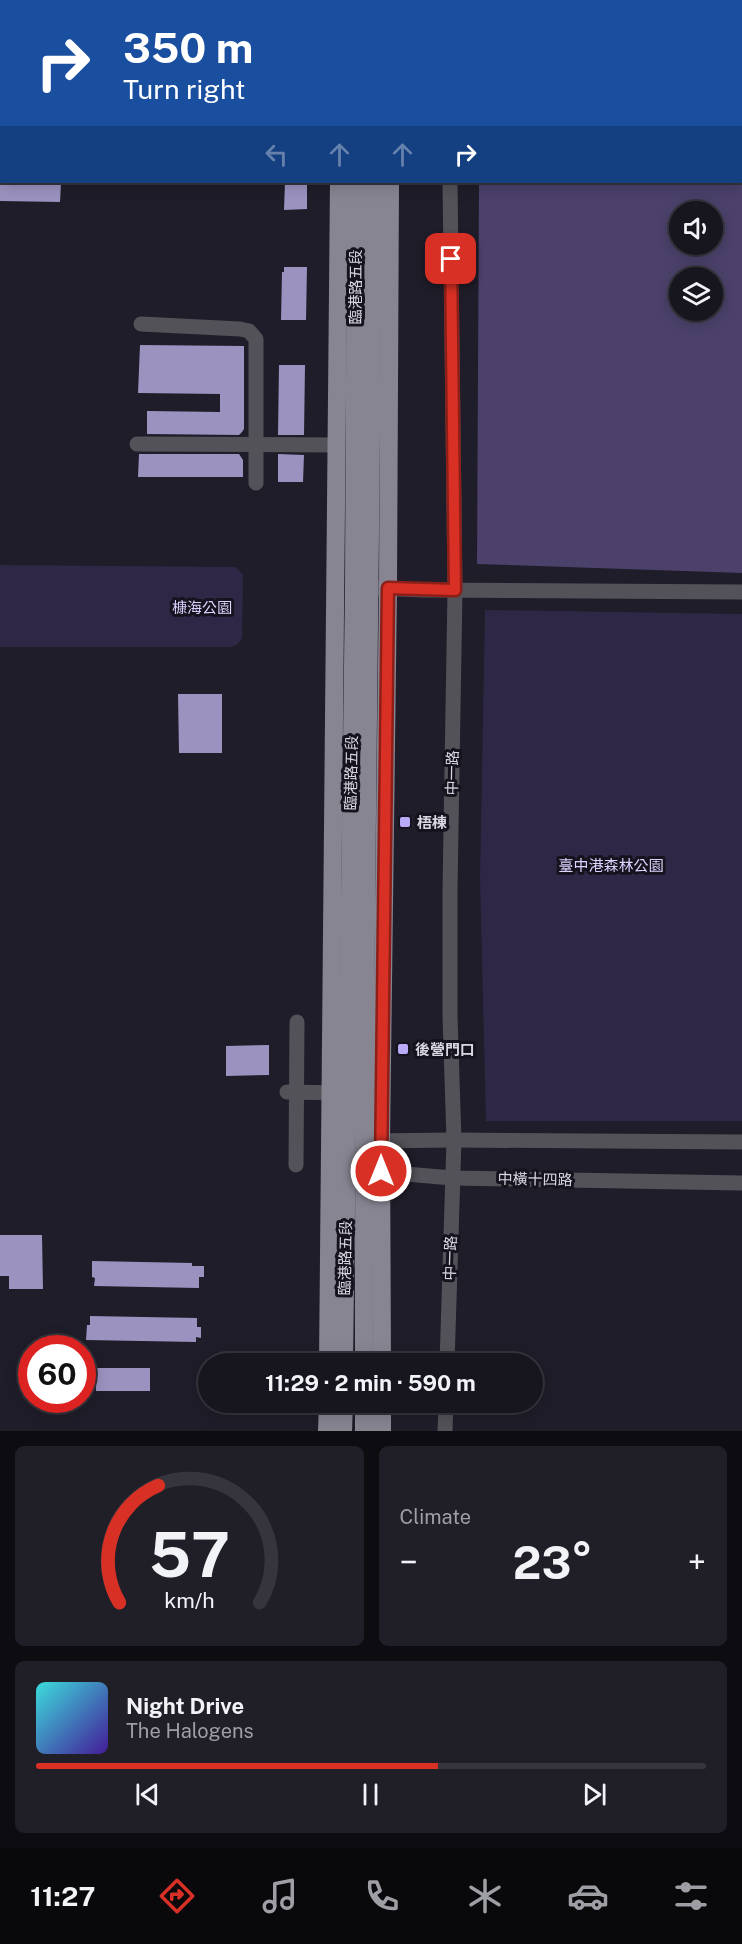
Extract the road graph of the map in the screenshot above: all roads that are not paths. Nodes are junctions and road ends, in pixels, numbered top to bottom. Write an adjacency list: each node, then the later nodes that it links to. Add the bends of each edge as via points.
1 (339, 183): 9 (main road, 臨港路五段)
2 (356, 183): 11 (main road, 臨港路五段)
3 (373, 183): 11 (main road, 臨港路五段)
4 (390, 183): 11 (main road, 臨港路五段)
5 (450, 183): 12 (street, 中一路)
6 (141, 324): 8 (street, via 235,328 253,334 257,344)
7 (137, 444): 8 (street)
8 (256, 445): 9 (street); 10 (street)
9 (337, 445): 11 (main road, 臨港路五段)
10 (256, 483)
11 (362, 588): 12 (street); 16 (main road, 臨港路五段); 16 (main road, 臨港路五段)
12 (455, 590): 13 (street); 17 (street, 中一路, via 450,890)
13 (742, 592)
14 (297, 1022): 15 (street)
15 (292, 1093): 16 (street); 20 (street)
16 (356, 1093): 18 (main road, 臨港路五段); 18 (main road, 臨港路五段)
17 (454, 1140): 18 (street); 19 (street); 22 (street, 中一路)
18 (355, 1141): 21 (main road, 臨港路五段); 21 (main road, 臨港路五段)
19 (742, 1142)
20 (296, 1165)
21 (355, 1170): 22 (street, 中橫十四路); 24 (main road, 臨港路五段); 25 (main road, 臨港路五段); 26 (main road, 臨港路五段); 27 (main road, 臨港路五段)
22 (452, 1178): 23 (street, 中橫十四路); 28 (street, 中一路)
23 (742, 1183)
24 (330, 1353)
25 (345, 1353)
26 (363, 1353)
27 (380, 1353)
28 (447, 1353)
29 (328, 1413): 34 (main road)
30 (344, 1413): 35 (main road)
31 (364, 1413): 36 (main road)
32 (382, 1413): 37 (main road)
33 (446, 1413): 38 (street)
34 (327, 1431)
35 (343, 1431)
36 (364, 1431)
37 (382, 1431)
38 (445, 1431)

